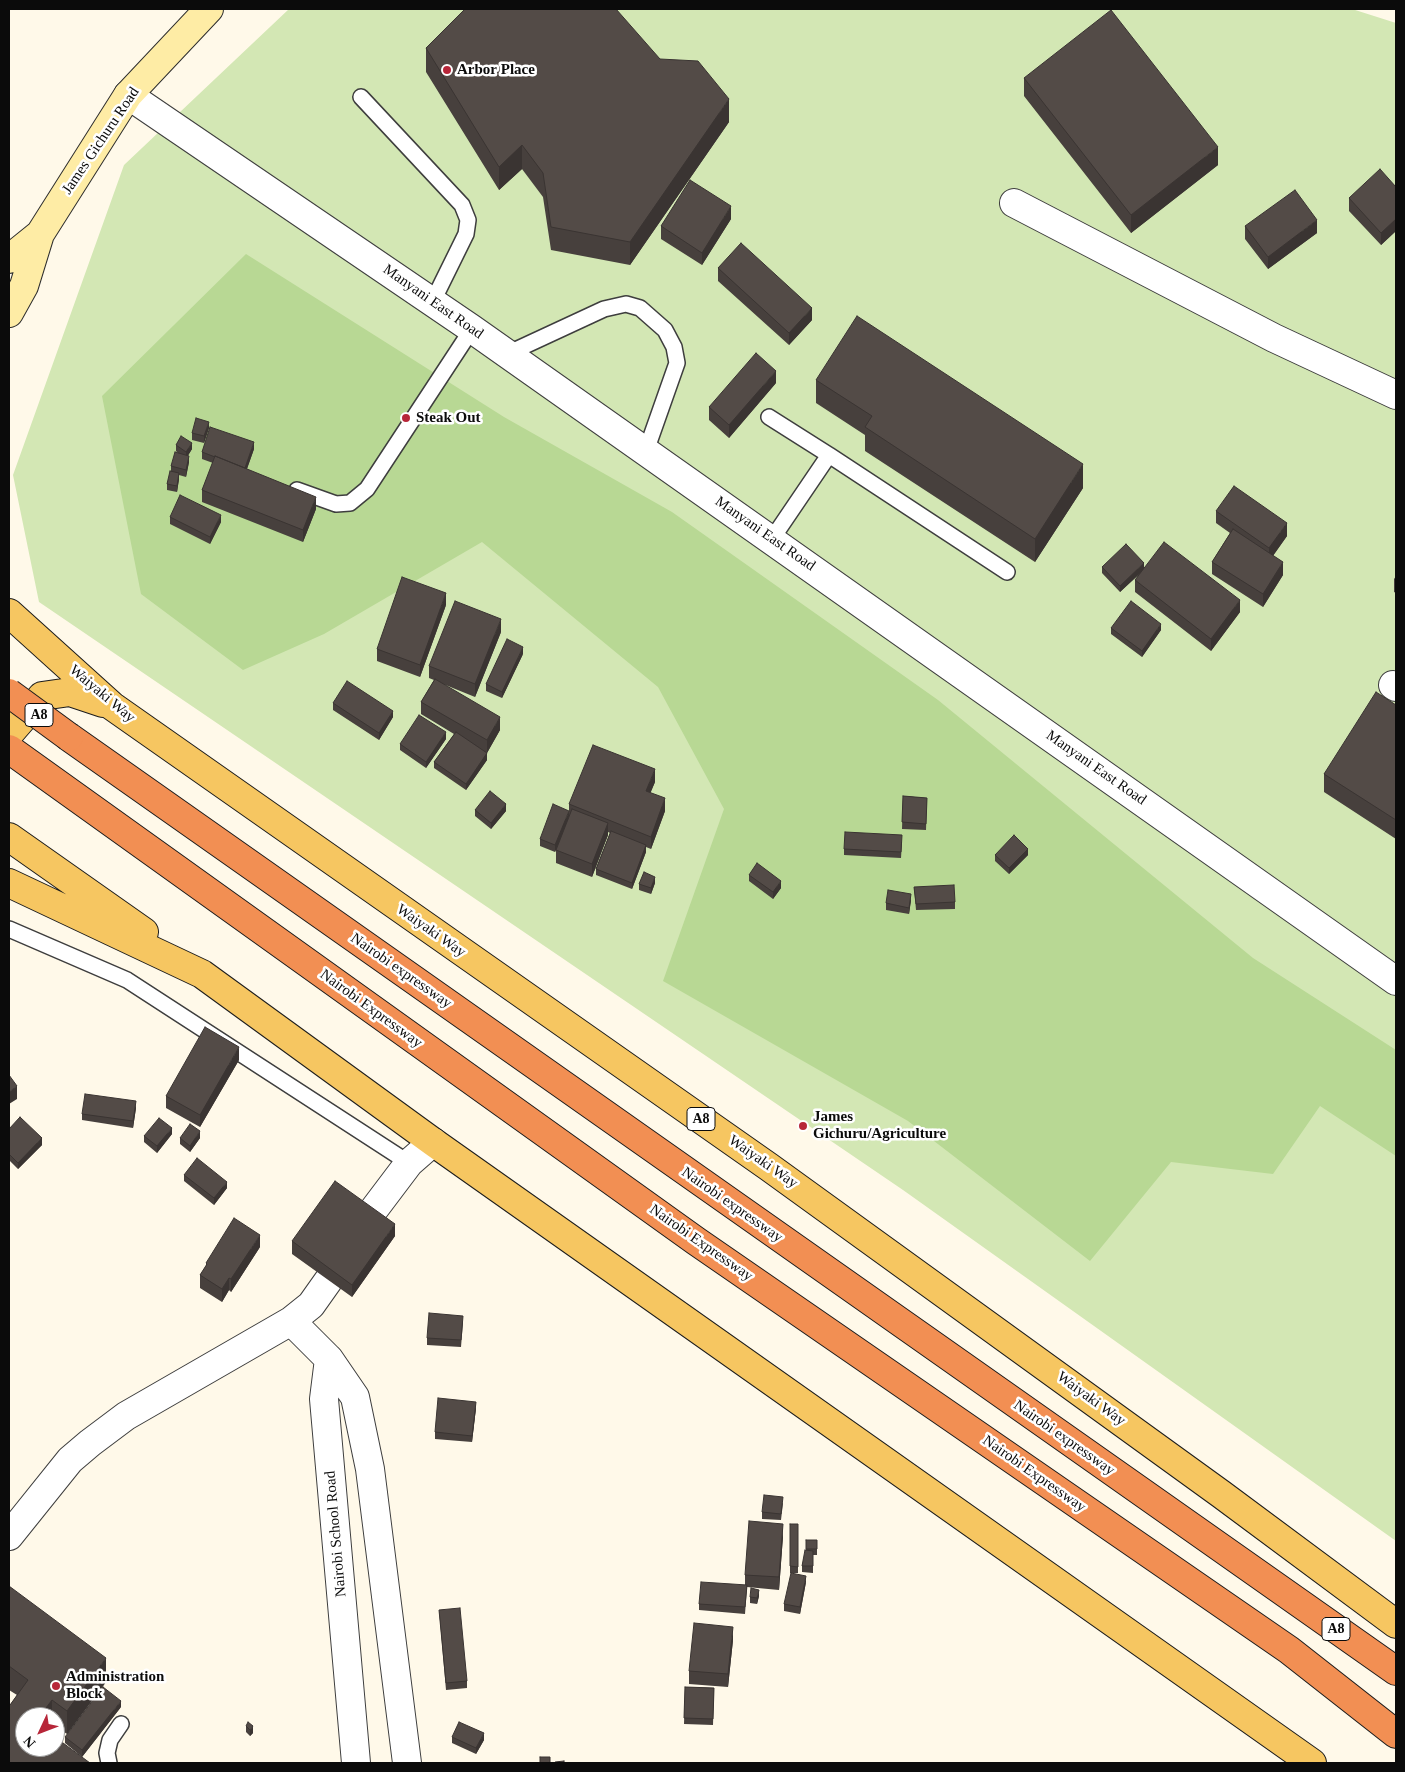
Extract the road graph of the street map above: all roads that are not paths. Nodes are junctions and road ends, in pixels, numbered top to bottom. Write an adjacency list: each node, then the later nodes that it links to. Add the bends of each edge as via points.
1 (209, 9): 2 (main road, James Gichuru Road)
2 (128, 95): 5 (main road, James Gichuru Road); 7 (street, Manyani East Road)
3 (361, 97): 7 (lane, via 462,205 468,220 466,234)
4 (1014, 202): 11 (street, via 1274,338)
5 (40, 234): 6 (main road); 8 (main road, via 24,286)
6 (9, 259)
7 (432, 301): 9 (street, Manyani East Road)
8 (9, 312)
9 (472, 329): 10 (street, Manyani East Road); 15 (lane, via 367,489 350,503 336,504)
10 (507, 354): 13 (street, Manyani East Road); 13 (lane, via 604,309 626,304 640,308 665,330 674,347 677,363)
11 (1396, 395)
12 (769, 417): 14 (lane)
13 (646, 451): 16 (street, Manyani East Road)
14 (829, 455): 16 (lane); 17 (lane)
15 (284, 485)
16 (772, 539): 27 (street, Manyani East Road)
17 (1007, 572)
18 (9, 613): 20 (main road, Waiyaki Way / A8)
19 (9, 693): 36 (highway, Nairobi expressway / A8, bridge)
20 (112, 706): 21 (main road, via 70,692 42,696); 35 (main road, Waiyaki Way / A8, via 769,1166)
21 (9, 734)
22 (9, 749): 38 (highway, Nairobi Expressway, via 696,1241 1289,1650)
23 (9, 837): 26 (main road)
24 (9, 883): 26 (main road)
25 (9, 929): 29 (lane, via 126,980)
26 (202, 974): 28 (main road)
27 (1396, 981)
28 (433, 1142): 29 (street); 42 (main road)
29 (409, 1163): 30 (street)
30 (369, 1216)
31 (328, 1281): 32 (street, via 311,1304)
32 (292, 1321): 33 (street); 34 (street, via 126,1416 90,1443 70,1460)
33 (329, 1359): 40 (street, Nairobi School Road, via 324,1399); 41 (street, via 355,1397 368,1460)
34 (9, 1536)
35 (1396, 1624)
36 (1396, 1671)
37 (121, 1724): 39 (lane, via 110,1740)
38 (1396, 1734)
39 (109, 1763)
40 (356, 1763)
41 (407, 1763)
42 (1312, 1763)

